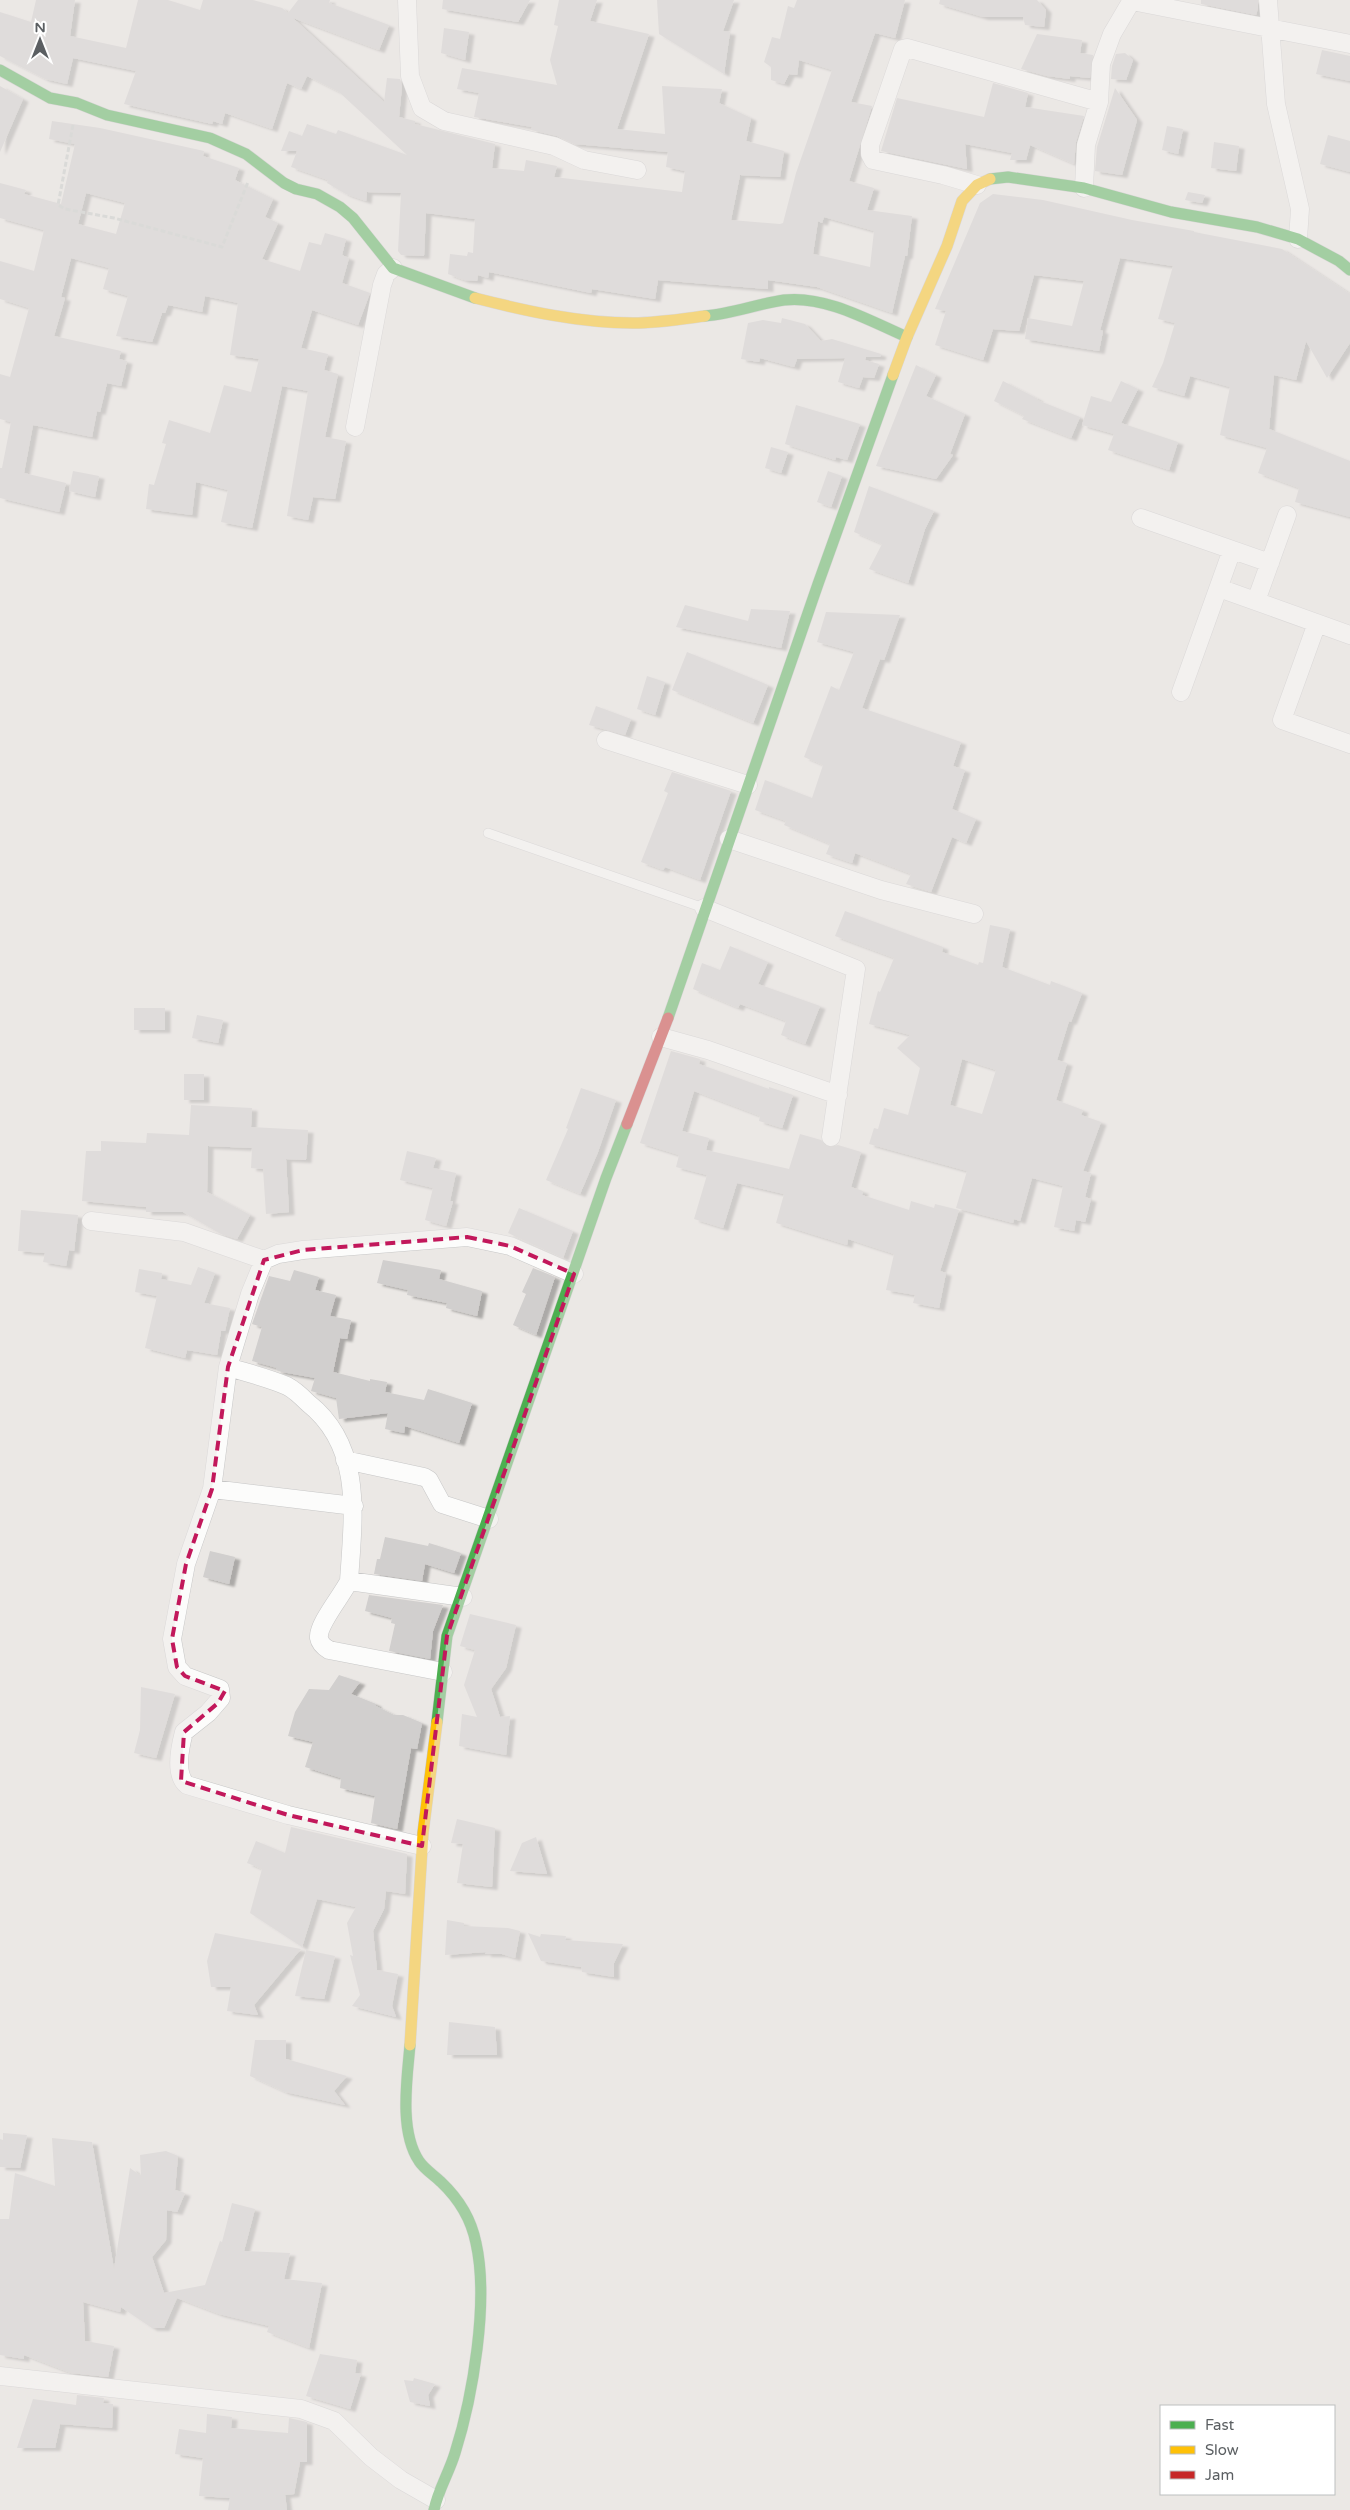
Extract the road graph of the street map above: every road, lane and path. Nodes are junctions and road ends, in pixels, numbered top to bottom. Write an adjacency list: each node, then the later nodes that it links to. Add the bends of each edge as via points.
1 (406, 0): 10 (street, via 410,76 422,108 444,121 554,146 584,160)
2 (1268, 0): 4 (street)
3 (1132, 1): 4 (street); 7 (street, via 1106,48)
4 (1271, 28): 5 (street); 13 (street, via 1276,104 1300,209)
5 (1350, 44)
6 (0, 70): 8 (street, via 50,98)
7 (1099, 102): 11 (street, via 903,49 870,144 873,160); 12 (street, via 1087,139)
8 (78, 103): 9 (street, via 107,115 210,138); 9 (path, via 58,205 65,209 114,218 222,247 245,186)
9 (259, 162): 14 (street, via 296,189 317,194 340,206)
10 (637, 170)
11 (977, 185): 12 (street, via 1008,177); 16 (street, via 962,201 947,246)
12 (1084, 188): 13 (street, via 1171,212 1257,227)
13 (1298, 239): 15 (street)
14 (393, 268): 16 (street, via 461,294 522,310 587,320 673,321 719,315 785,300 817,302); 17 (street, via 382,284)
15 (1350, 270)
16 (907, 338): 29 (street)
17 (356, 427)
18 (1287, 515): 21 (street)
19 (1141, 518): 20 (street)
20 (1232, 550): 21 (street); 22 (street)
21 (1270, 564): 23 (street)
22 (1219, 588): 23 (street); 26 (street)
23 (1256, 601): 24 (street)
24 (1317, 623): 25 (street); 28 (street, via 1282,720)
25 (1350, 635)
26 (1181, 692)
27 (606, 740): 29 (street)
28 (1350, 744)
29 (748, 785): 31 (street)
30 (488, 833): 32 (lane)
31 (729, 839): 32 (street); 33 (street, via 881,890)
32 (704, 908): 34 (street); 35 (street, via 856,969)
33 (974, 914)
34 (660, 1037): 35 (street, via 708,1050); 39 (street, via 606,1178)
35 (838, 1095): 36 (street)
36 (831, 1137)
37 (91, 1221): 38 (street, via 184,1232)
38 (264, 1260): 39 (street, via 302,1250 467,1237 510,1246); 40 (street)
39 (574, 1274): 44 (street)
40 (228, 1367): 41 (street, via 289,1387 315,1408 332,1428 342,1443); 42 (street)
41 (345, 1460): 43 (street); 44 (street, via 424,1477 442,1504)
42 (212, 1489): 43 (street); 48 (street, via 186,1564 172,1639 177,1667 185,1676 220,1689 221,1698 184,1732 179,1773 182,1781 288,1815)
43 (354, 1506): 45 (street)
44 (489, 1519): 46 (street)
45 (349, 1581): 46 (street); 47 (street, via 320,1630 319,1640 323,1646 329,1650)
46 (463, 1597): 47 (street, via 447,1636)
47 (443, 1672): 48 (street)
48 (422, 1846): 50 (street, via 406,2102 409,2132 417,2159 448,2188 470,2220 480,2262 470,2389 455,2454)
49 (0, 2376): 50 (street, via 301,2409 334,2421 371,2457)
50 (436, 2505)

